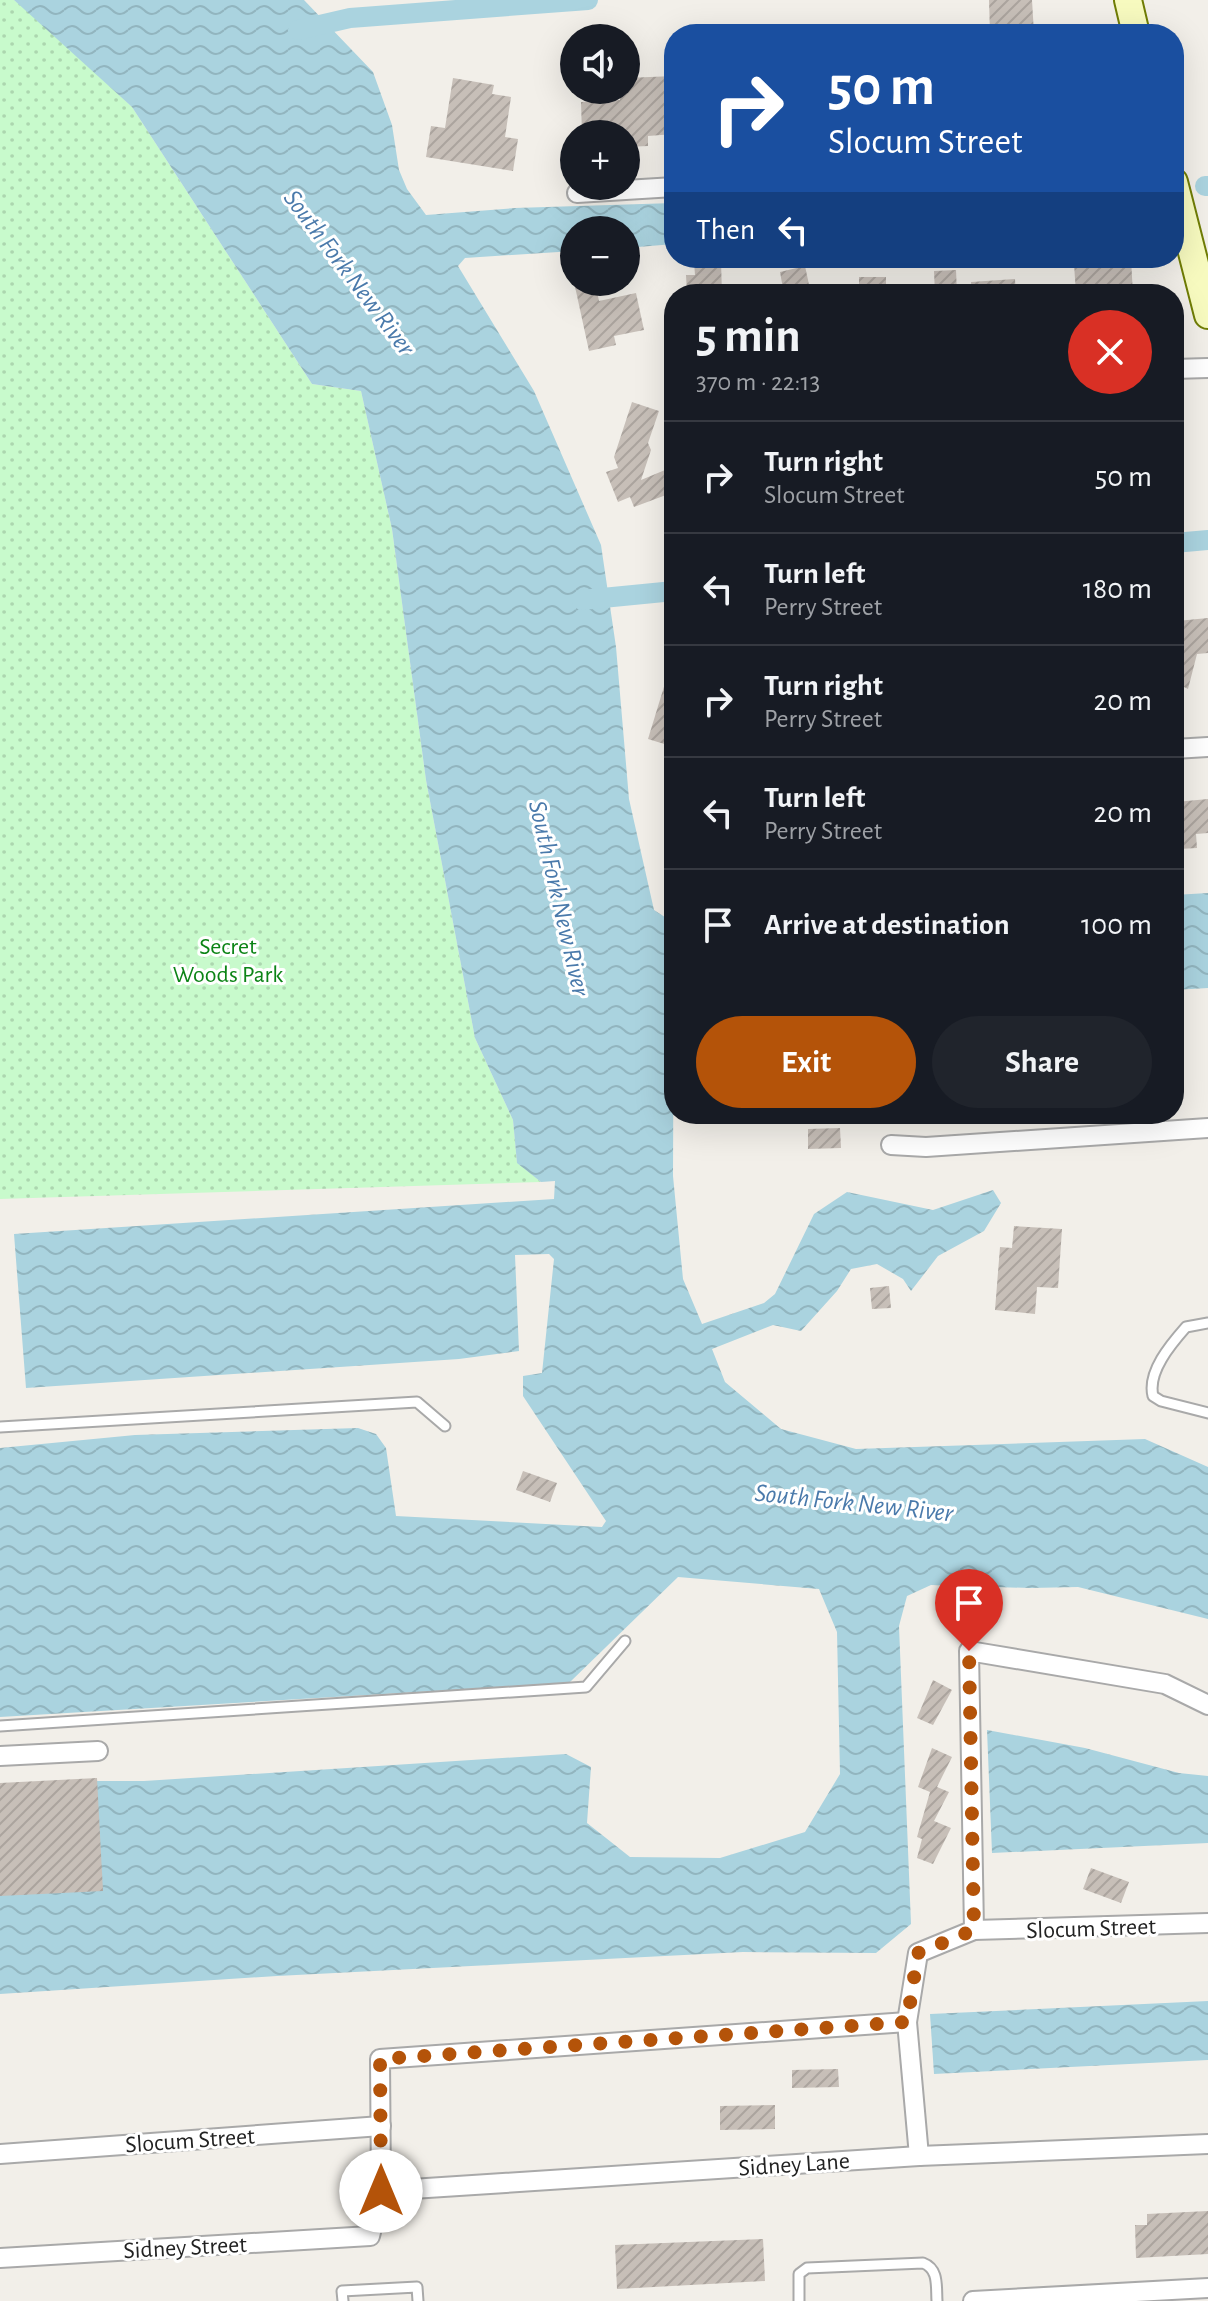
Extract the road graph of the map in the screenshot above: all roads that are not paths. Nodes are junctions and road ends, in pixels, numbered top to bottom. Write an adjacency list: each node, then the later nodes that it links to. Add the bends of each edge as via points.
1 (1128, 0): 2 (street)
2 (1134, 24)
3 (664, 188): 4 (street)
4 (640, 189)
5 (1184, 221): 6 (street)
6 (1208, 315)
7 (1208, 368): 8 (street)
8 (1184, 369)
9 (1208, 747): 10 (street)
10 (1184, 748)
11 (1208, 1128): 12 (street)
12 (891, 1145)
13 (1208, 1323): 14 (lane, via 1186,1327 1168,1347 1151,1390 1161,1401)
14 (1208, 1413)
15 (445, 1426): 16 (lane, via 417,1402)
16 (0, 1427)
17 (625, 1641): 19 (lane, via 586,1687)
18 (1208, 1705): 23 (street, via 1165,1684 969,1651)
19 (0, 1726)
20 (98, 1751): 21 (street)
21 (0, 1756)
22 (1208, 1923): 23 (street, Slocum Street)
23 (974, 1930): 24 (street, via 918,1953)
24 (907, 2022): 25 (street, via 380,2059); 28 (street)
25 (381, 2126): 27 (street, Slocum Street); 29 (street)
26 (1208, 2144): 28 (street, Sidney Lane)
27 (0, 2154)
28 (919, 2156): 29 (street, Sidney Lane)
29 (381, 2191): 30 (street, Sidney Street, via 370,2236)
30 (0, 2258)
31 (1208, 2288): 36 (street)
32 (343, 2301): 33 (lane, via 342,2291 417,2287)
33 (418, 2301)
34 (799, 2301): 35 (lane, via 799,2274 807,2268 923,2263 935,2271)
35 (937, 2301)
36 (973, 2301)

